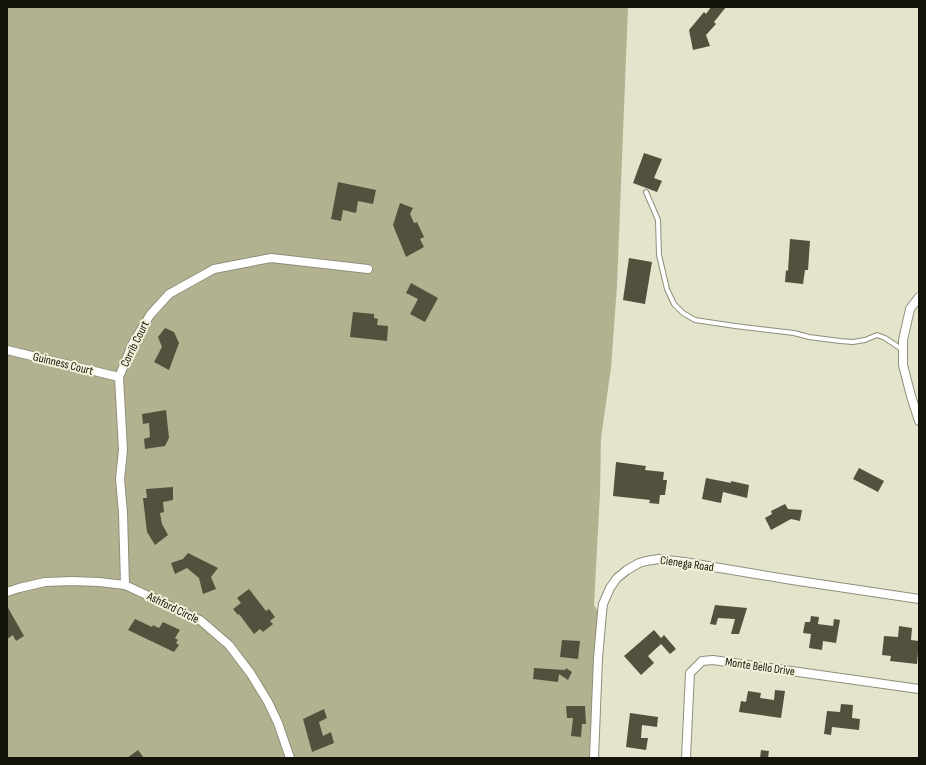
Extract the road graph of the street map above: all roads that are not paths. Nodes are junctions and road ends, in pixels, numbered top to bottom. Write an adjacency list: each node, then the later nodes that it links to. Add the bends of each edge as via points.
1 (646, 192): 5 (lane, via 658,220 659,255 667,289 674,304 683,313 695,320 840,341 853,342 877,336 885,338)
2 (368, 269): 6 (street, Corrib Court, via 271,258 214,269 168,294 150,315 133,343)
3 (919, 297): 5 (street, via 910,309)
4 (7, 350): 6 (street, Guinness Court)
5 (903, 350): 7 (street, via 903,364)
6 (119, 377): 8 (street, Corrib Court)
7 (919, 421)
8 (125, 585): 9 (street, Ashford Circle, via 72,581 45,582); 12 (street, Ashford Circle, via 200,620 229,645 268,702)
9 (7, 592)
10 (919, 599): 13 (street, Cienega Road, via 672,560 659,559 639,563 617,578 603,604)
11 (919, 689): 14 (street, Monte Bello Drive, via 713,660 702,661 690,673)
12 (290, 758)
13 (594, 758)
14 (686, 758)

